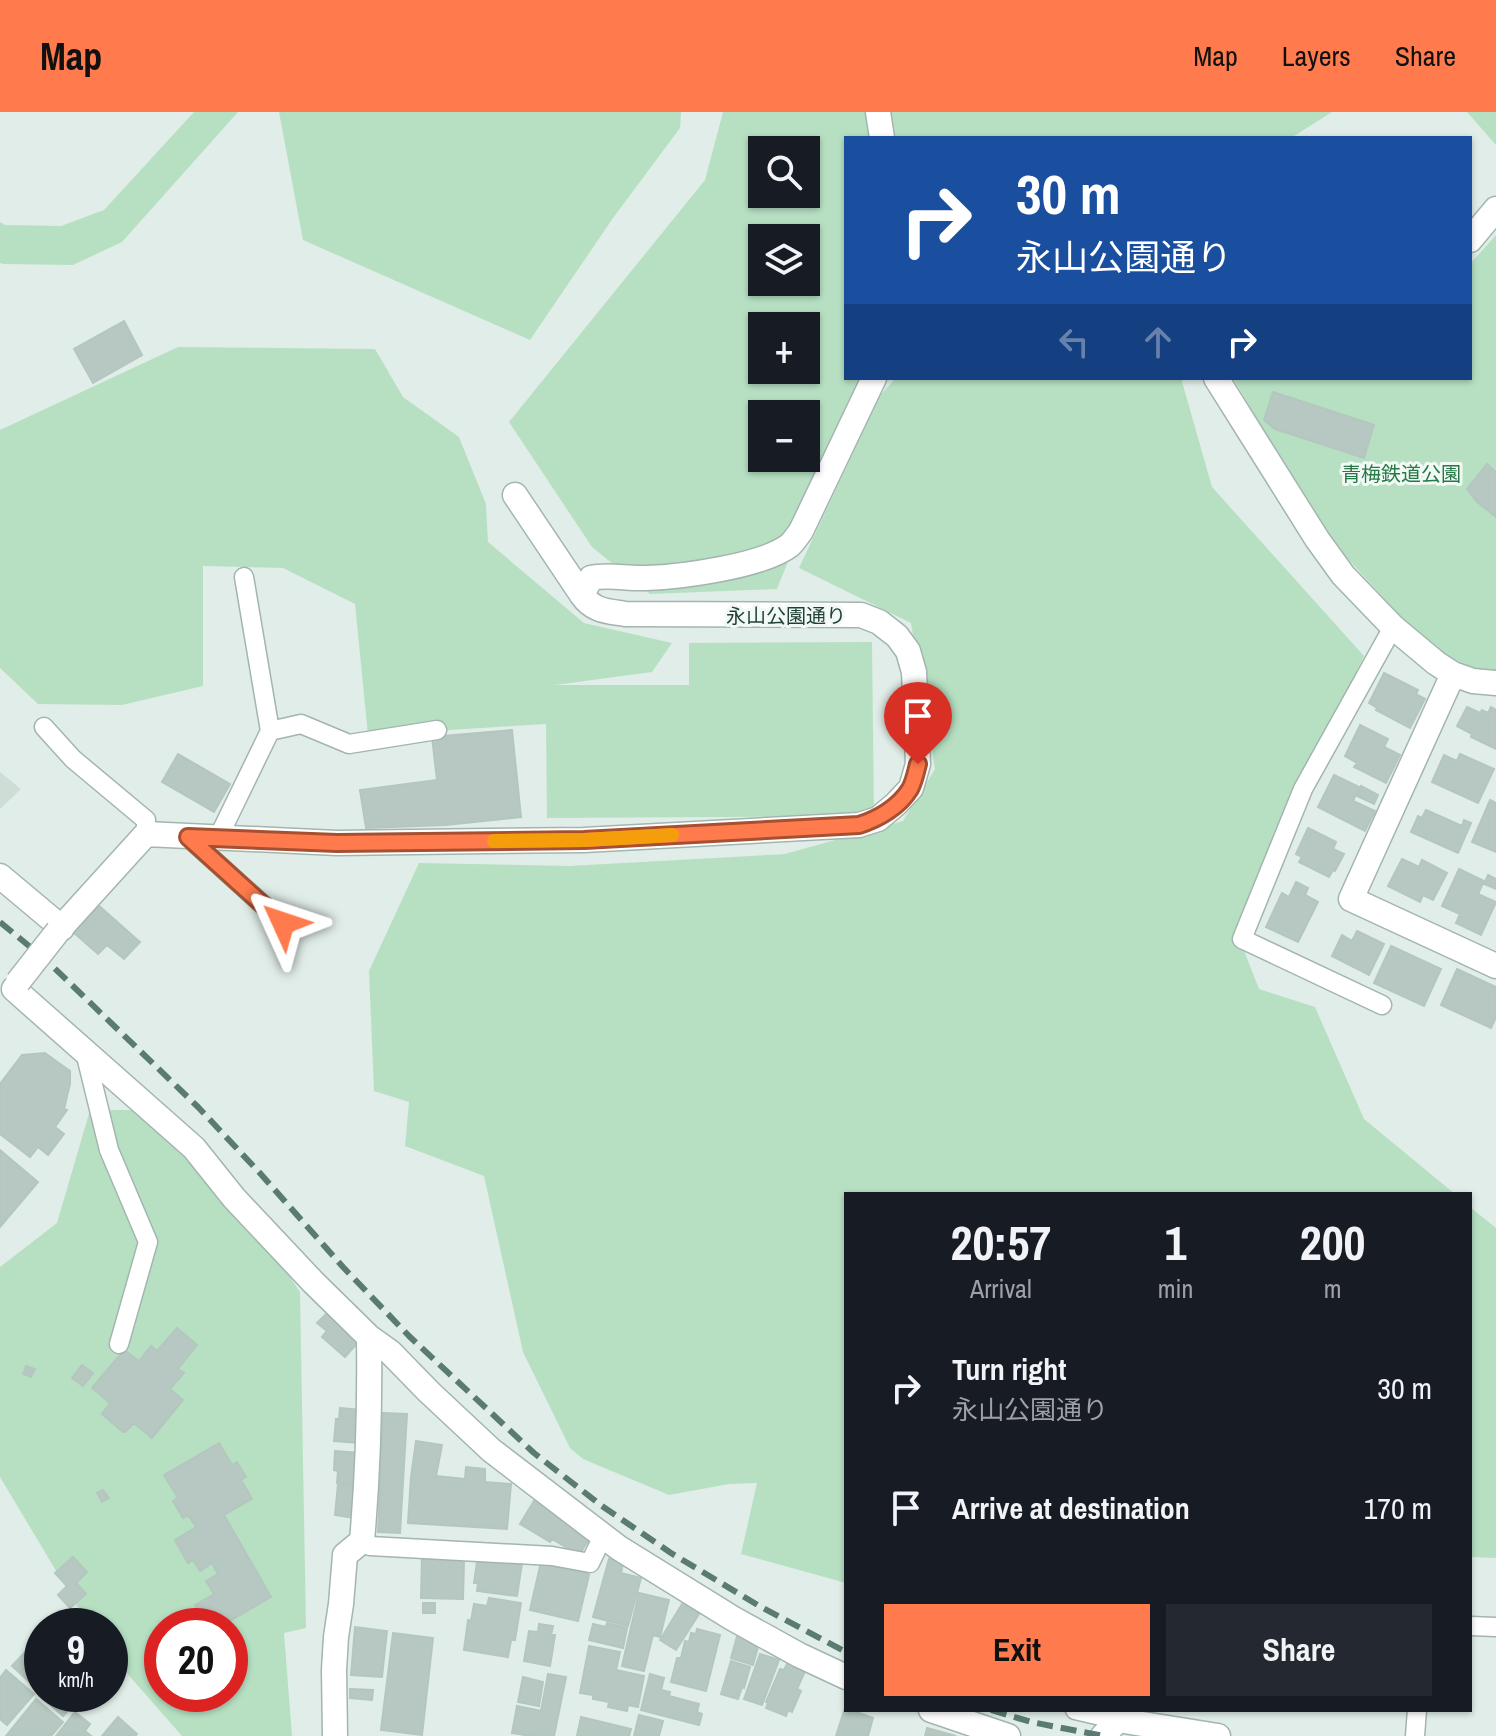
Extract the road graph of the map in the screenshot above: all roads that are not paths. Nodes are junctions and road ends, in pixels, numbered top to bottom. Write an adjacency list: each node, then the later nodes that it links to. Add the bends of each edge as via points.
1 (878, 112): 2 (street)
2 (882, 136)
3 (1496, 209): 4 (street)
4 (1472, 238)
5 (873, 380): 9 (street, via 791,544 771,556 697,574 602,575 591,578)
6 (1217, 380): 10 (street, via 1317,539)
7 (515, 495): 9 (street)
8 (244, 577): 15 (lane)
9 (582, 595): 18 (street, 永山公園通り, via 597,610 625,614 861,615 879,622 908,651 914,672 918,764 911,788 878,819 859,825 584,840 337,843)
10 (1393, 627): 11 (street); 24 (lane, via 1303,789 1242,939)
11 (1453, 674): 12 (street); 22 (street, via 1351,899)
12 (1496, 683)
13 (44, 727): 16 (lane, via 73,759 146,820)
14 (437, 730): 15 (lane, via 349,744 301,724)
15 (270, 731): 18 (lane)
16 (146, 834): 17 (street, 永山公園通り); 21 (street)
17 (188, 837): 18 (street, 永山公園通り); 20 (lane)
18 (218, 838)
19 (0, 876): 21 (street)
20 (283, 923)
21 (60, 929): 23 (street, bridge)
22 (1493, 958)
23 (11, 993): 25 (street)
24 (1382, 1005)
25 (85, 1052): 26 (street, via 194,1148 261,1228); 27 (lane, via 109,1150 148,1242)
26 (369, 1337): 28 (street, via 491,1450); 29 (street)
27 (119, 1344)
28 (603, 1536): 29 (lane, via 590,1563 552,1556 370,1546); 32 (street, via 697,1598)
29 (362, 1541): 37 (street, via 345,1555 334,1670)
30 (1472, 1626): 31 (lane)
31 (1496, 1627)
32 (844, 1676)
33 (937, 1712): 38 (street)
34 (1079, 1712): 36 (lane)
35 (1417, 1712): 40 (lane)
36 (1110, 1728): 39 (street)
37 (335, 1736)
38 (1008, 1736)
39 (1218, 1736)
40 (1415, 1736)

